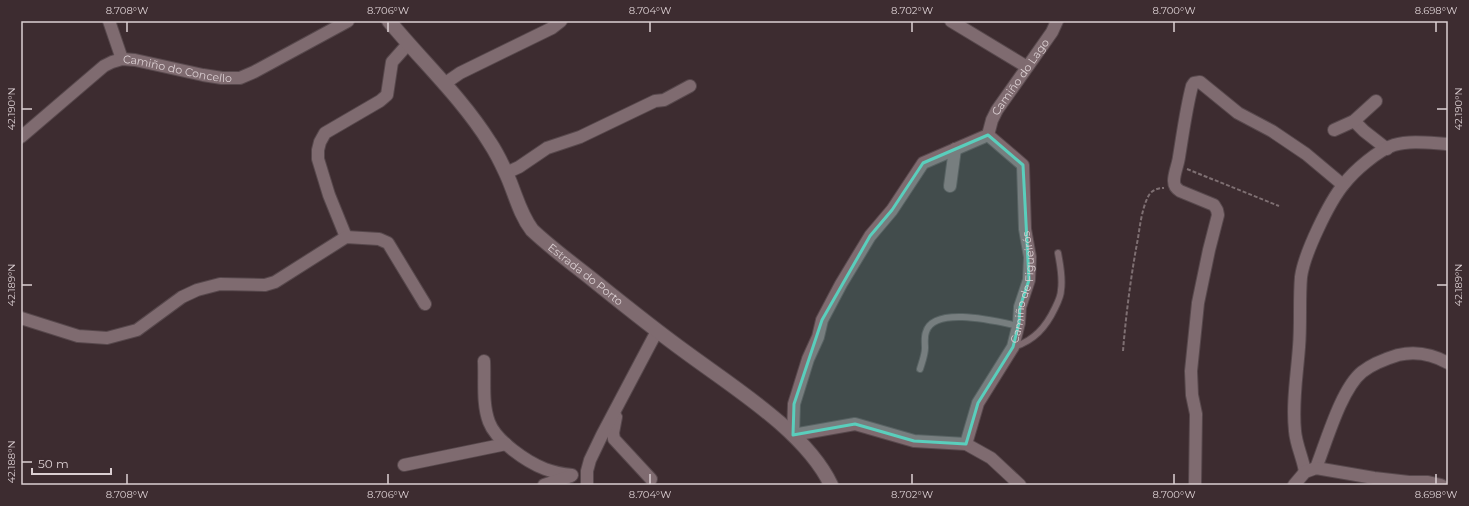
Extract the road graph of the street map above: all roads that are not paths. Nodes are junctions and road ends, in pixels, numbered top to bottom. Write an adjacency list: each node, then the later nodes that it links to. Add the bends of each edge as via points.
1 (108, 21): 8 (street)
2 (348, 21): 8 (street, Camiño do Concello, via 240,78 203,75)
3 (389, 21): 7 (street, Estrada do Porto)
4 (561, 21): 10 (street, via 552,28 460,73)
5 (951, 21): 9 (street)
6 (1057, 21): 9 (street, Camiño do Lago)
7 (408, 44): 10 (street, Estrada do Porto); 23 (street, via 392,62 384,98 325,133 320,142 318,159)
8 (122, 59): 16 (street, Camiño do Concello, via 104,66)
9 (1027, 67): 15 (street, Camiño do Lago, via 997,110)
10 (444, 84): 20 (street, Estrada do Porto, via 489,142)
11 (690, 86): 20 (street, via 580,137 547,148)
12 (1376, 101): 13 (street)
13 (1354, 121): 14 (street); 19 (street)
14 (1334, 130)
15 (988, 134): 18 (street); 27 (street, Camiño de Figueirós, via 1023,165 1025,230 1030,257 1029,280 1020,307)
16 (21, 136)
17 (1448, 144): 19 (street, via 1414,142)
18 (955, 149): 22 (street); 34 (street, via 923,162 892,210 870,236 841,284 822,320 808,359 794,404)
19 (1387, 149): 21 (street, via 1360,168)
20 (506, 173): 28 (street, Estrada do Porto, via 523,216 532,230)
21 (1343, 185): 38 (street, via 1316,233 1301,277 1300,339 1293,413 1295,433); 46 (street, via 1306,154 1272,131 1238,113 1200,82 1194,83 1186,111 1174,179 1175,188 1214,205 1218,210 1198,303 1190,371 1196,414)
22 (950, 186)
23 (346, 237): 25 (street, via 379,239 388,243); 26 (street, via 275,282 265,286 220,284 197,290 182,297 137,330 107,338 78,336)
24 (1058, 252): 29 (lane, via 1061,291 1049,320 1036,334 1022,344)
25 (425, 304)
26 (21, 318)
27 (1019, 326): 29 (street, Camiño de Figueirós); 32 (lane, via 956,317 938,320 926,331)
28 (657, 331): 33 (street); 34 (street, Estrada do Porto, via 765,410)
29 (1012, 347): 36 (street, Camiño de Figueirós, via 978,404)
30 (484, 361): 35 (street, via 487,416 492,428)
31 (1448, 363): 38 (street, via 1431,356 1407,353 1389,358 1362,372 1347,392)
32 (920, 369)
33 (617, 408): 39 (street); 41 (street, via 614,439)
34 (793, 435): 36 (street, via 855,424 914,442); 44 (street, Estrada do Porto)
35 (506, 444): 37 (street); 40 (street, via 532,463)
36 (966, 444): 45 (street, via 991,458)
37 (404, 465)
38 (1311, 470): 47 (street); 48 (street)
39 (587, 471): 40 (street); 43 (street)
40 (572, 476): 42 (street)
41 (651, 479)
42 (544, 485)
43 (587, 485)
44 (831, 485)
45 (1020, 485)
46 (1195, 485)
47 (1294, 485)
48 (1441, 485)

